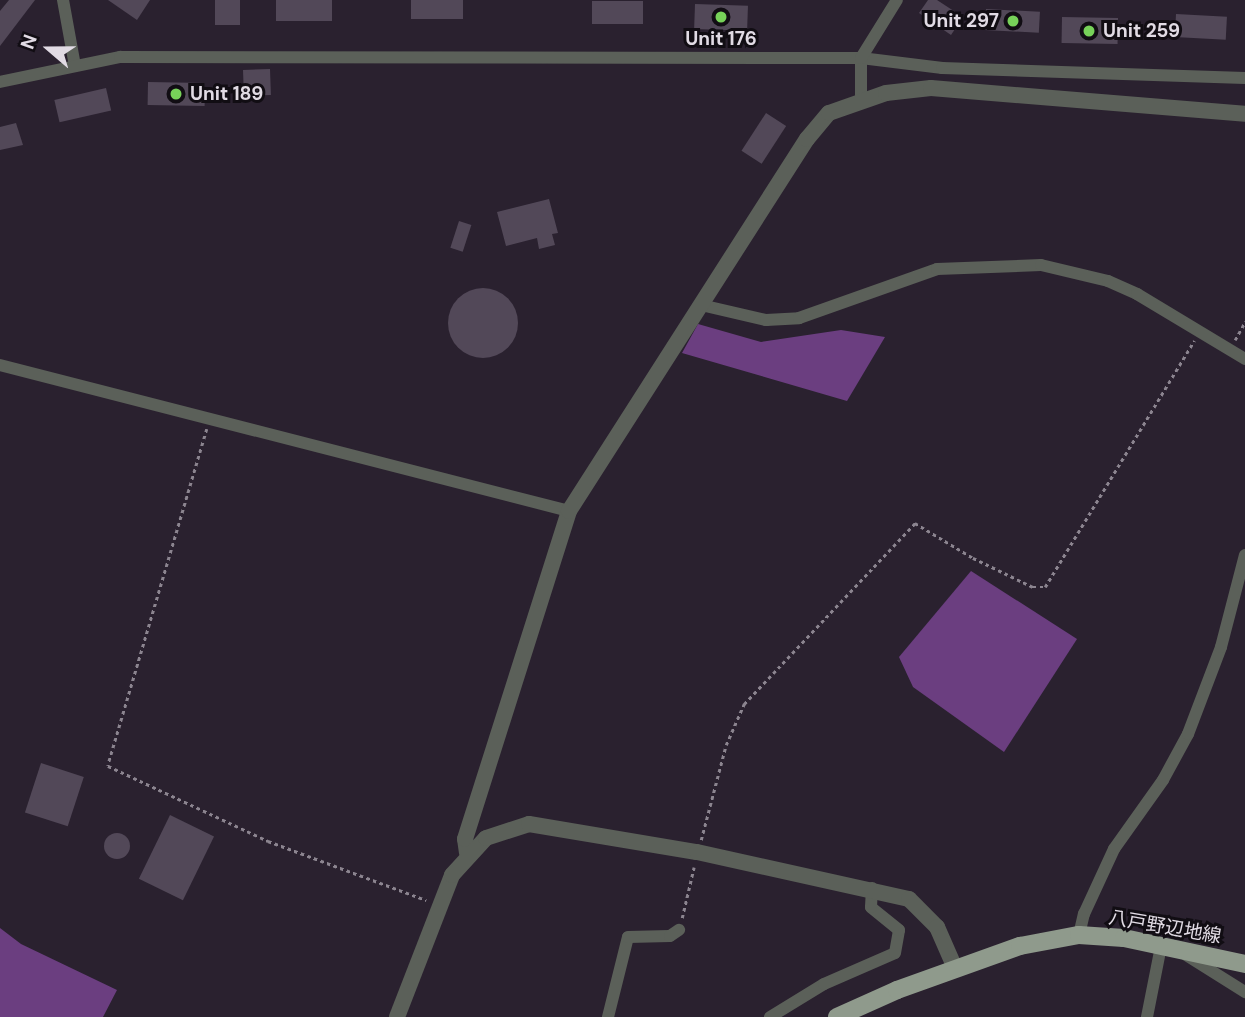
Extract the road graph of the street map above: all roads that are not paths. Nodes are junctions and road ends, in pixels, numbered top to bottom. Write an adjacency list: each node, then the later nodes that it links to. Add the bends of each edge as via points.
1 (63, 0): 4 (street)
2 (897, 0): 3 (street)
3 (861, 58): 4 (street, via 120,57); 5 (street, via 942,68); 7 (street)
4 (75, 66): 6 (street)
5 (1245, 78)
6 (0, 82)
7 (861, 100): 8 (street, via 932,88); 9 (street, via 829,113 807,139)
8 (1245, 114)
9 (701, 305): 10 (street, via 766,320 799,318 937,270 1030,264 1108,281); 12 (street)
10 (1245, 359)
11 (0, 365): 12 (street)
12 (569, 511): 14 (street, via 465,839)
13 (1245, 555): 17 (street, via 1220,647 1188,734 1163,780 1114,849)
14 (467, 853): 15 (street, via 505,829 529,824); 22 (street, via 439,905)
15 (872, 888): 20 (street, via 923,908); 24 (street, via 871,907 899,930 895,953 824,985)
16 (679, 930): 23 (street, via 670,936 628,937)
17 (1079, 935): 18 (main road, 八戸野辺地線); 20 (main road, 八戸野辺地線, via 1020,946)
18 (1169, 948): 19 (main road, 八戸野辺地線); 21 (street); 26 (street)
19 (1245, 964)
20 (955, 968): 25 (main road, 八戸野辺地線)
21 (1245, 992)
22 (397, 1017)
23 (608, 1017)
24 (770, 1017)
25 (837, 1017)
26 (1147, 1017)

